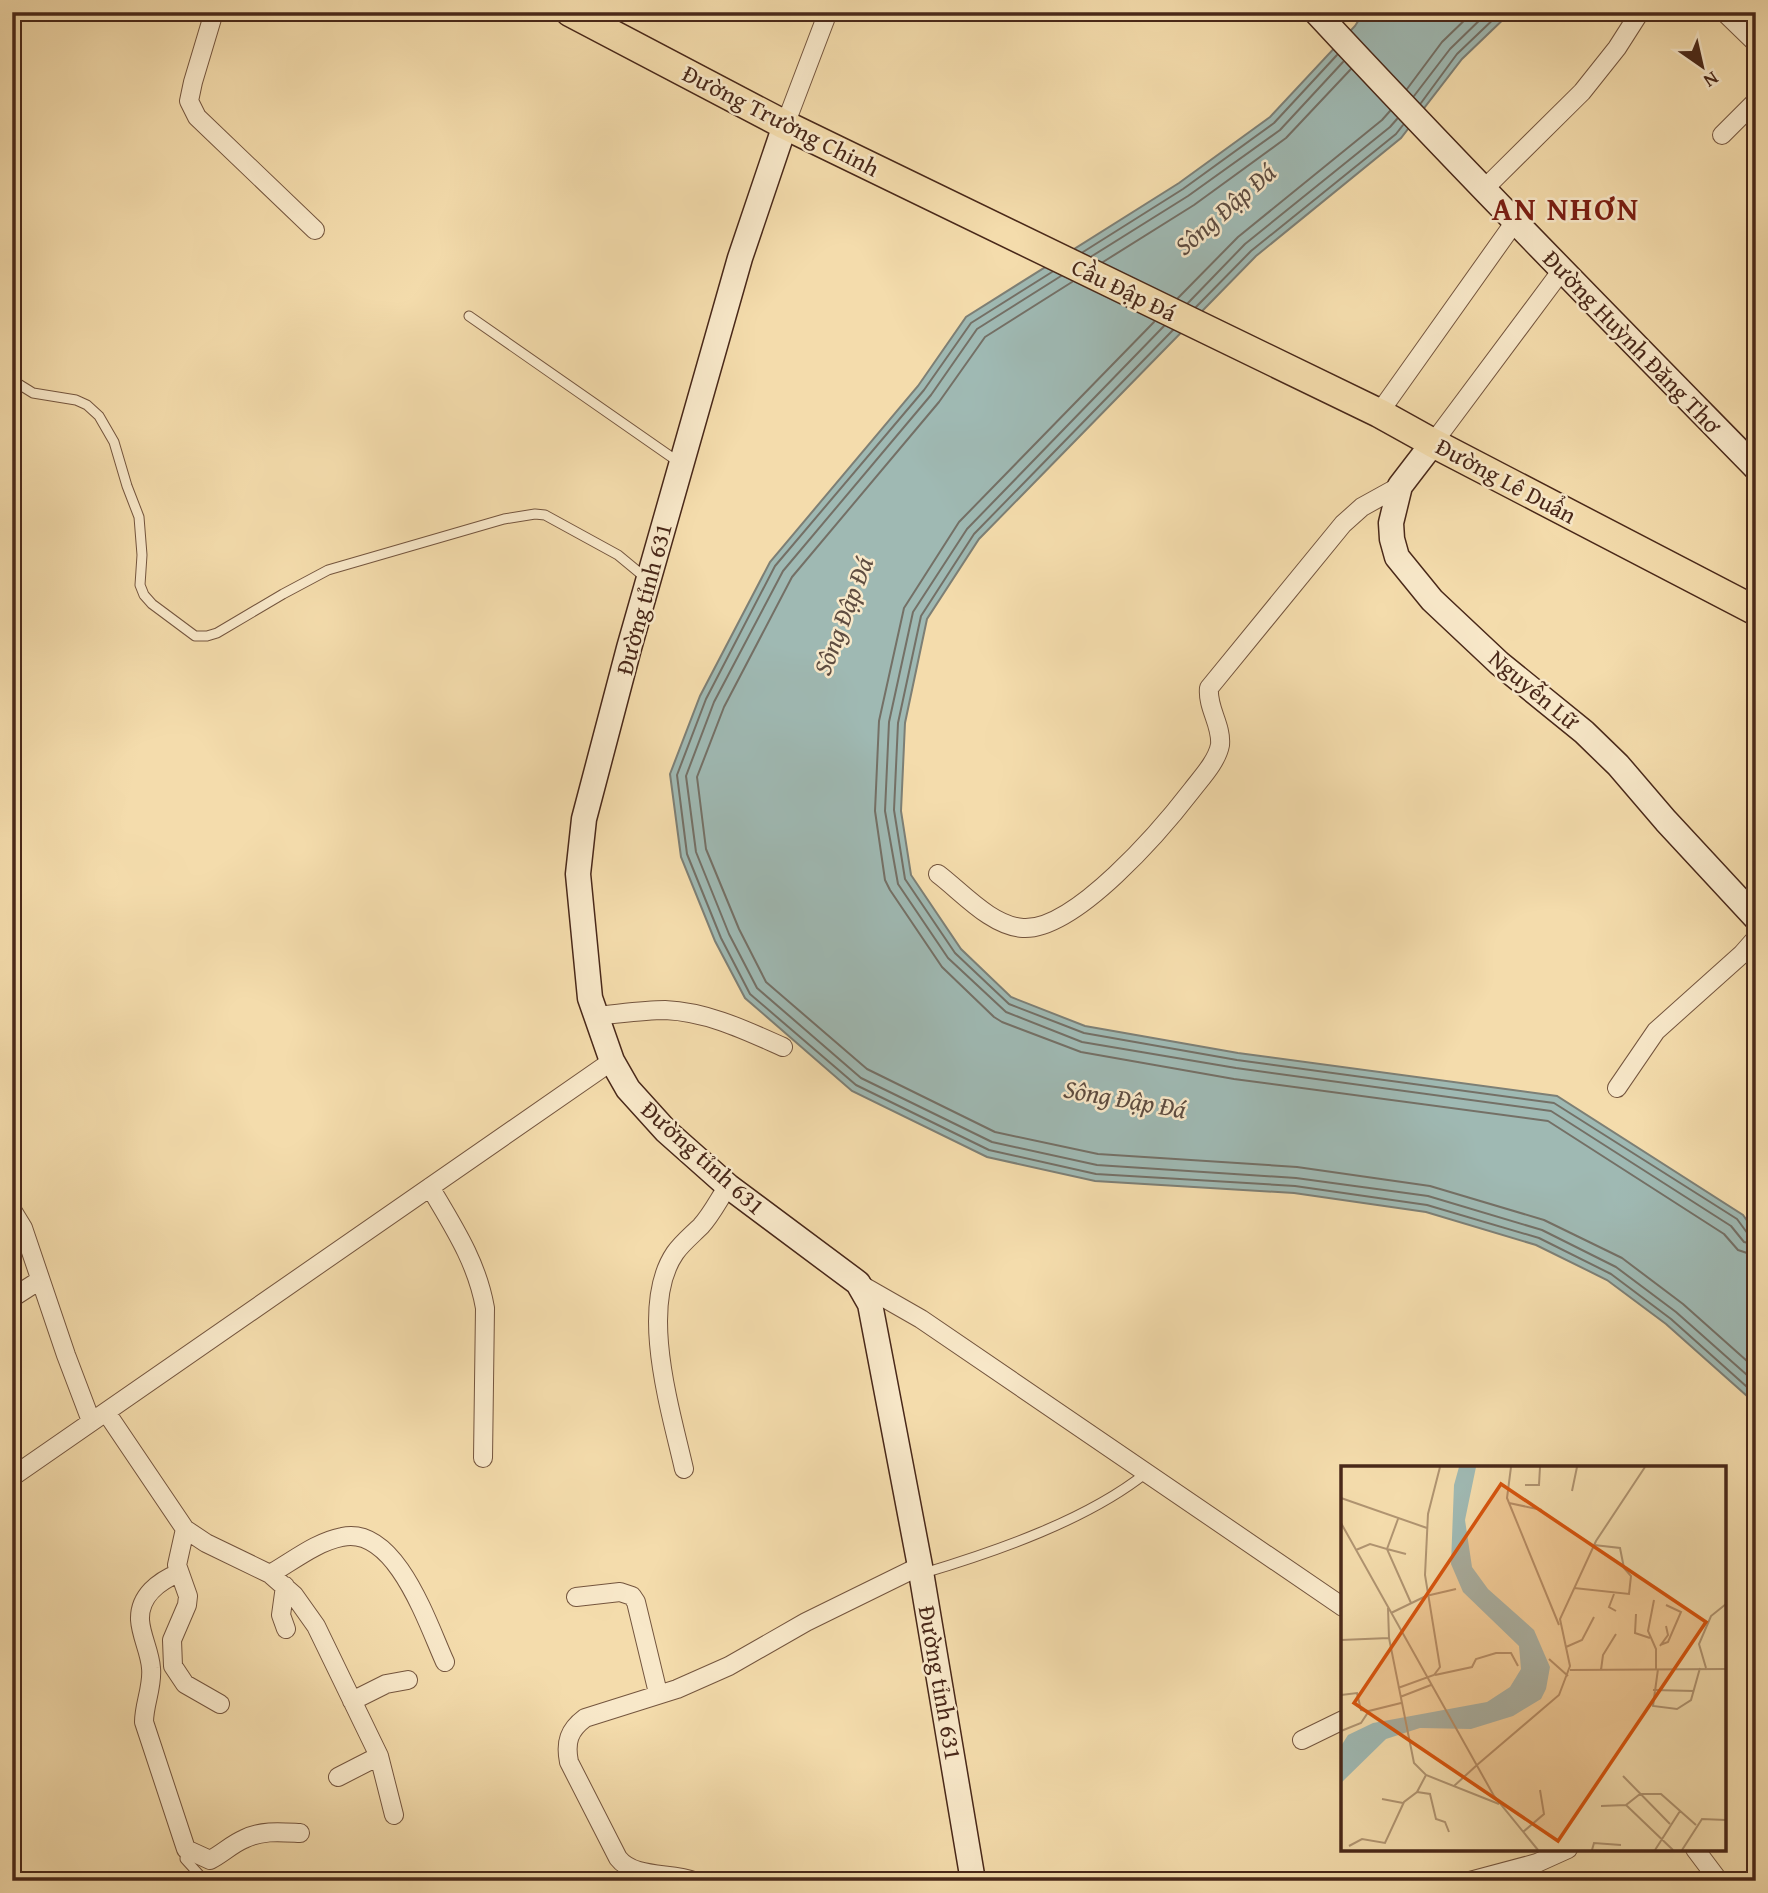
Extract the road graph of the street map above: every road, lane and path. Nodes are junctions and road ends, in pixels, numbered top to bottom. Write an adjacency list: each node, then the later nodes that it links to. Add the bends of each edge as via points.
1 (214, 12): 15 (street, via 189,101 197,117)
2 (570, 12): 7 (main road, Đường Trường Chinh)
3 (828, 12): 10 (street)
4 (1640, 12): 12 (street, via 1582,92)
5 (1724, 12): 8 (street)
6 (1318, 15): 12 (main road, Đường Huỳnh Đăng Thơ)
7 (607, 24): 10 (main road, Đường Trường Chinh)
8 (1756, 43)
9 (1756, 101): 11 (street)
10 (785, 125): 14 (main road, Đường Trường Chinh); 22 (main road, Đường tỉnh 631, via 740,258)
11 (1722, 135)
12 (1484, 189): 13 (main road, Đường Huỳnh Đăng Thơ)
13 (1514, 223): 16 (main road, Đường Huỳnh Đăng Thơ); 20 (street)
14 (993, 225): 18 (main road, Cầu Đập Đá)
15 (315, 230)
16 (1562, 270): 21 (street); 23 (main road, Đường Huỳnh Đăng Thơ)
17 (469, 316): 22 (lane)
18 (1254, 354): 20 (main road, Đường Lê Duẩn)
19 (12, 380): 25 (lane, via 33,393 76,400 99,416 114,442 139,517 144,595 195,636 217,633 328,570 535,514 618,555)
20 (1379, 413): 21 (main road, Đường Lê Duẩn)
21 (1433, 443): 24 (main road, Nguyễn Lữ); 26 (main road, Đường Lê Duẩn)
22 (681, 464): 25 (main road, Đường tỉnh 631)
23 (1756, 468)
24 (1400, 486): 27 (street, via 1362,507 1343,524 1209,688 1210,709 1219,733 1217,752 1167,822 1125,868 1069,911 1032,928 1010,925 991,915); 28 (main road, Nguyễn Lữ, via 1392,538 1397,557 1412,578 1499,663 1618,765)
25 (649, 580): 30 (main road, Đường tỉnh 631, via 580,847 590,998)
26 (1756, 611)
27 (939, 874)
28 (1756, 918)
29 (1756, 938): 33 (street, via 1656,1031)
30 (596, 1016): 31 (street, via 664,1010 694,1013); 32 (main road, Đường tỉnh 631)
31 (783, 1046)
32 (612, 1061): 34 (main road, Đường tỉnh 631, via 646,1110); 35 (street)
33 (1617, 1088)
34 (728, 1186): 38 (main road, Đường tỉnh 631); 42 (street, via 708,1217 674,1254 661,1293 660,1360)
35 (430, 1187): 40 (street); 41 (street, via 472,1260 481,1286 485,1308)
36 (12, 1210): 37 (street, via 23,1227)
37 (40, 1280): 39 (street); 40 (street)
38 (858, 1283): 43 (street, via 921,1319); 46 (main road, Đường tỉnh 631, via 876,1325)
39 (12, 1298)
40 (99, 1416): 44 (street); 45 (street)
41 (483, 1458)
42 (684, 1469)
43 (1148, 1472): 46 (lane, via 1086,1512 973,1558); 51 (street)
44 (12, 1477)
45 (185, 1529): 47 (street); 48 (street)
46 (921, 1570): 55 (street, via 806,1622 729,1666); 69 (main road, Đường tỉnh 631)
47 (178, 1573): 57 (street, via 188,1596 172,1640 173,1666 185,1684); 64 (street, via 152,1588 142,1603 140,1620 152,1670 144,1722)
48 (270, 1574): 49 (street); 53 (street, via 344,1536 373,1541 393,1560 415,1594)
49 (285, 1586): 52 (street, via 281,1615); 56 (street, via 316,1626)
50 (576, 1597): 55 (street, via 620,1592 632,1596)
51 (1341, 1607)
52 (286, 1629)
53 (445, 1662)
54 (408, 1680): 56 (street, via 387,1684)
55 (658, 1693): 68 (street, via 585,1718 568,1736 566,1749 609,1843 625,1867)
56 (352, 1701): 60 (street)
57 (220, 1704)
58 (1341, 1721): 59 (street)
59 (1302, 1740)
60 (379, 1755): 61 (street); 62 (street)
61 (338, 1777)
62 (394, 1815)
63 (300, 1833): 64 (street, via 274,1831 244,1838 210,1860)
64 (186, 1849): 67 (lane, via 185,1859)
65 (1563, 1851): 70 (street)
66 (1696, 1851): 71 (street)
67 (205, 1881)
68 (694, 1881)
69 (973, 1881)
70 (1470, 1881)
71 (1718, 1881)

